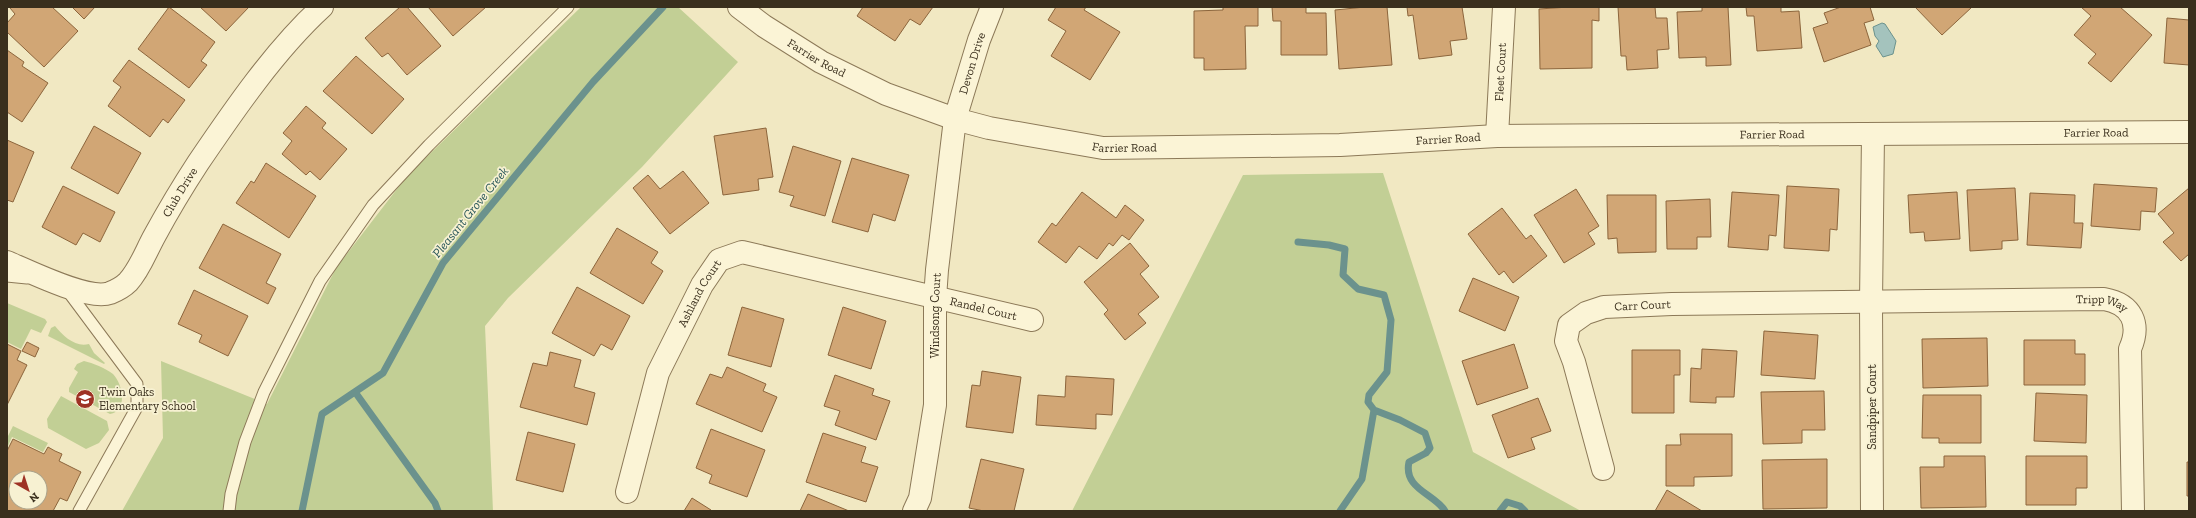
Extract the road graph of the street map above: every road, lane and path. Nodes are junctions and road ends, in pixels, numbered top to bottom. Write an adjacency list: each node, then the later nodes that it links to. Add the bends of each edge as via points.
1 (322, 7): 12 (street, Club Drive, via 247,92 197,164 127,284 109,294 90,294)
2 (568, 7): 19 (lane, via 429,145 373,205 320,281 264,392 245,442)
3 (739, 7): 6 (street, Farrier Road, via 820,62 886,94)
4 (992, 7): 6 (street, Devon Drive, via 979,40)
5 (1504, 7): 9 (street, Fleet Court)
6 (955, 120): 9 (street, Farrier Road, via 1010,133 1103,148 1340,146); 13 (street, Windsong Court)
7 (2189, 132): 8 (street, Farrier Road)
8 (1873, 134): 9 (street, Farrier Road); 14 (street, Sandpiper Court)
9 (1497, 136)
10 (7, 262): 12 (street, Club Drive)
11 (7, 276): 12 (lane)
12 (56, 283): 18 (lane, via 137,384 137,407)
13 (935, 298): 15 (street, Randel Court); 17 (street, Ashland Court, via 742,252 719,260 702,284 658,373); 20 (street, Windsong Court, via 935,405 920,498)
14 (1871, 303): 16 (street, Carr Court, via 1672,304 1604,307 1586,313 1570,325 1566,341); 21 (street, Sandpiper Court); 22 (street, Tripp Way, via 2098,299 2117,301 2126,307 2136,328 2130,349)
15 (1032, 320)
16 (1603, 469)
17 (627, 492)
18 (80, 511)
19 (229, 511)
20 (914, 511)
21 (1872, 511)
22 (2133, 511)

